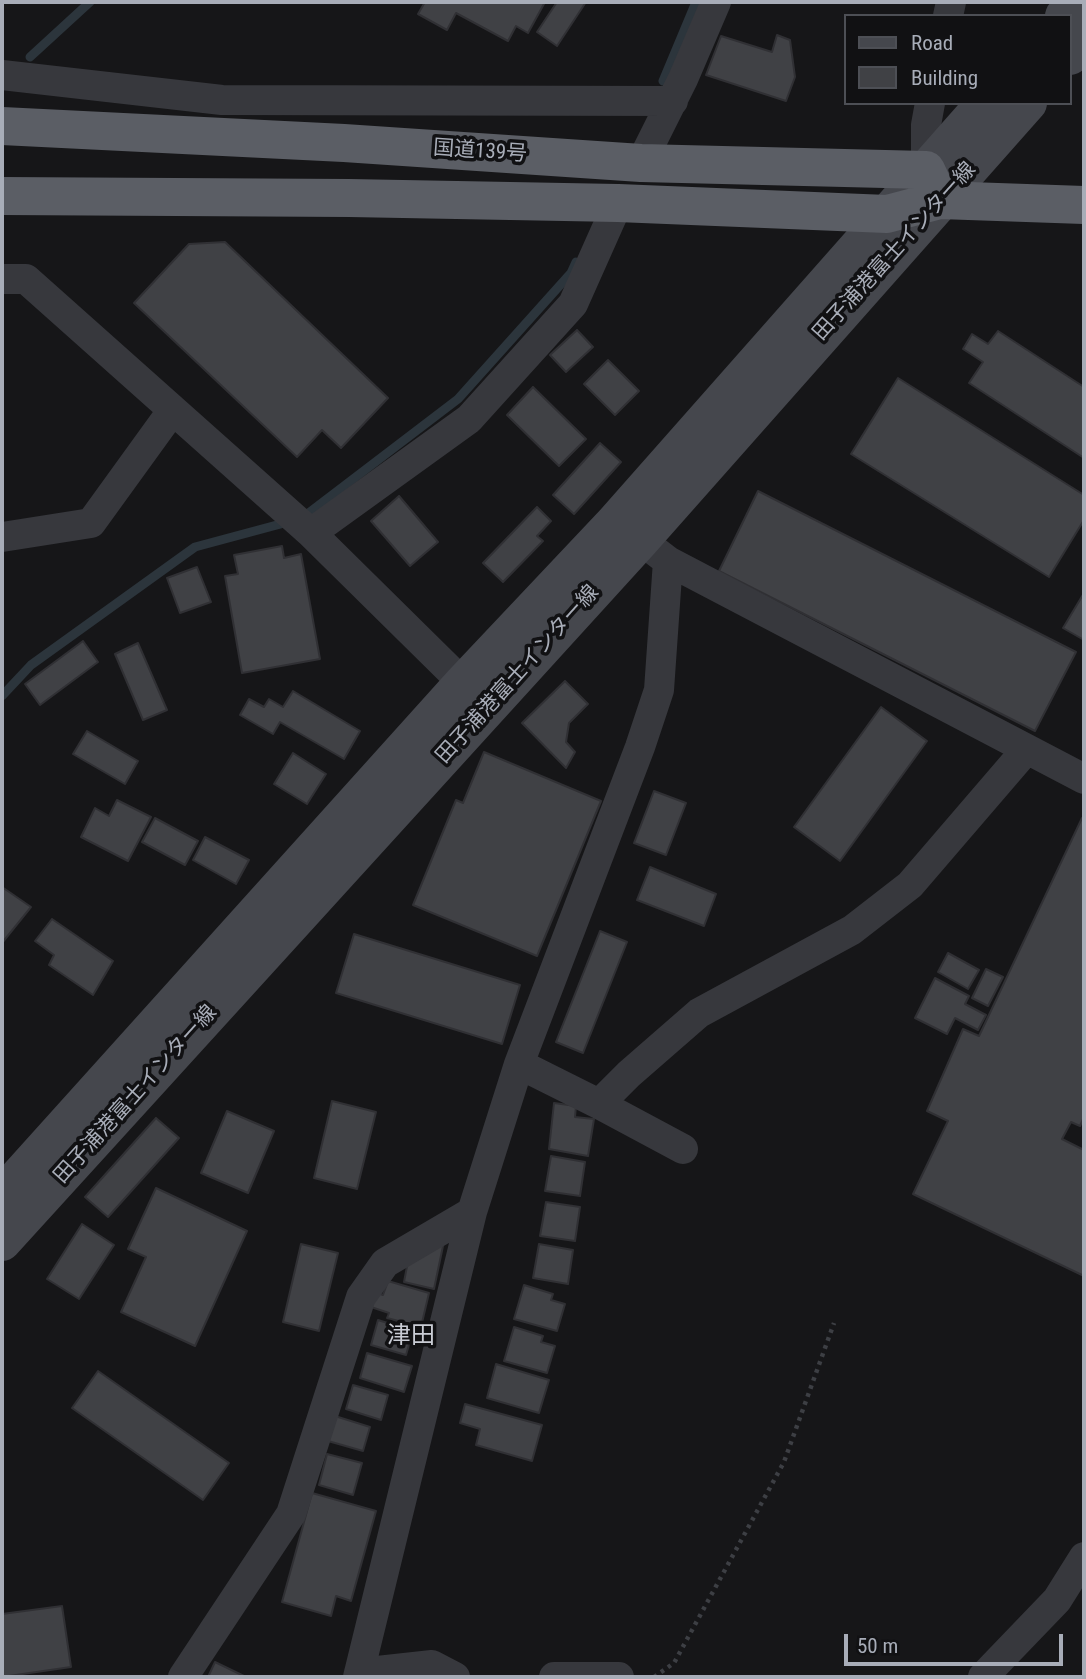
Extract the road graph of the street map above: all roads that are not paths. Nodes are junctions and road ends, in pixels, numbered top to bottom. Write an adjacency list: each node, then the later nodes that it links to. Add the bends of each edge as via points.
1 (716, 2): 5 (street)
2 (1084, 40): 3 (main road)
3 (1072, 54)
4 (2, 75): 5 (street, via 222,100)
5 (673, 100): 10 (street)
6 (930, 105): 11 (street, via 926,125)
7 (984, 105): 11 (main road, 田子浦港富士インター線)
8 (1026, 105): 11 (main road, 田子浦港富士インター線)
9 (2, 126): 10 (highway, 国道139号)
10 (641, 163): 11 (highway, 国道139号)
11 (933, 185): 14 (highway, 国道139号); 15 (highway, 国道139号); 20 (main road, 田子浦港富士インター線)
12 (2, 197): 13 (highway, 国道139号)
13 (618, 203): 15 (highway, 国道139号); 18 (street, via 573,304 469,419)
14 (1084, 205)
15 (887, 214): 20 (main road, 田子浦港富士インター線)
16 (2, 279): 17 (street, via 26,279)
17 (172, 411): 18 (street); 19 (street, via 91,523)
18 (311, 533): 21 (street)
19 (2, 536)
20 (641, 541): 21 (main road, 田子浦港富士インター線); 22 (street); 24 (street, via 659,690); 29 (main road, 田子浦港富士インター線)
21 (463, 683): 27 (main road, 田子浦港富士インター線)
22 (1026, 750): 23 (street); 25 (street, via 910,885 852,930 699,1013)
23 (1084, 779)
24 (519, 1064): 25 (street); 28 (street)
25 (599, 1104): 26 (street)
26 (683, 1149)
27 (2, 1195)
28 (472, 1212): 31 (street); 32 (street, via 385,1263 361,1297 291,1514)
29 (2, 1242)
30 (1084, 1557): 36 (street, via 1057,1600)
31 (358, 1675): 33 (street, via 432,1665)
32 (183, 1677)
33 (455, 1677)
34 (554, 1677): 35 (street)
35 (619, 1677)
36 (983, 1677)

